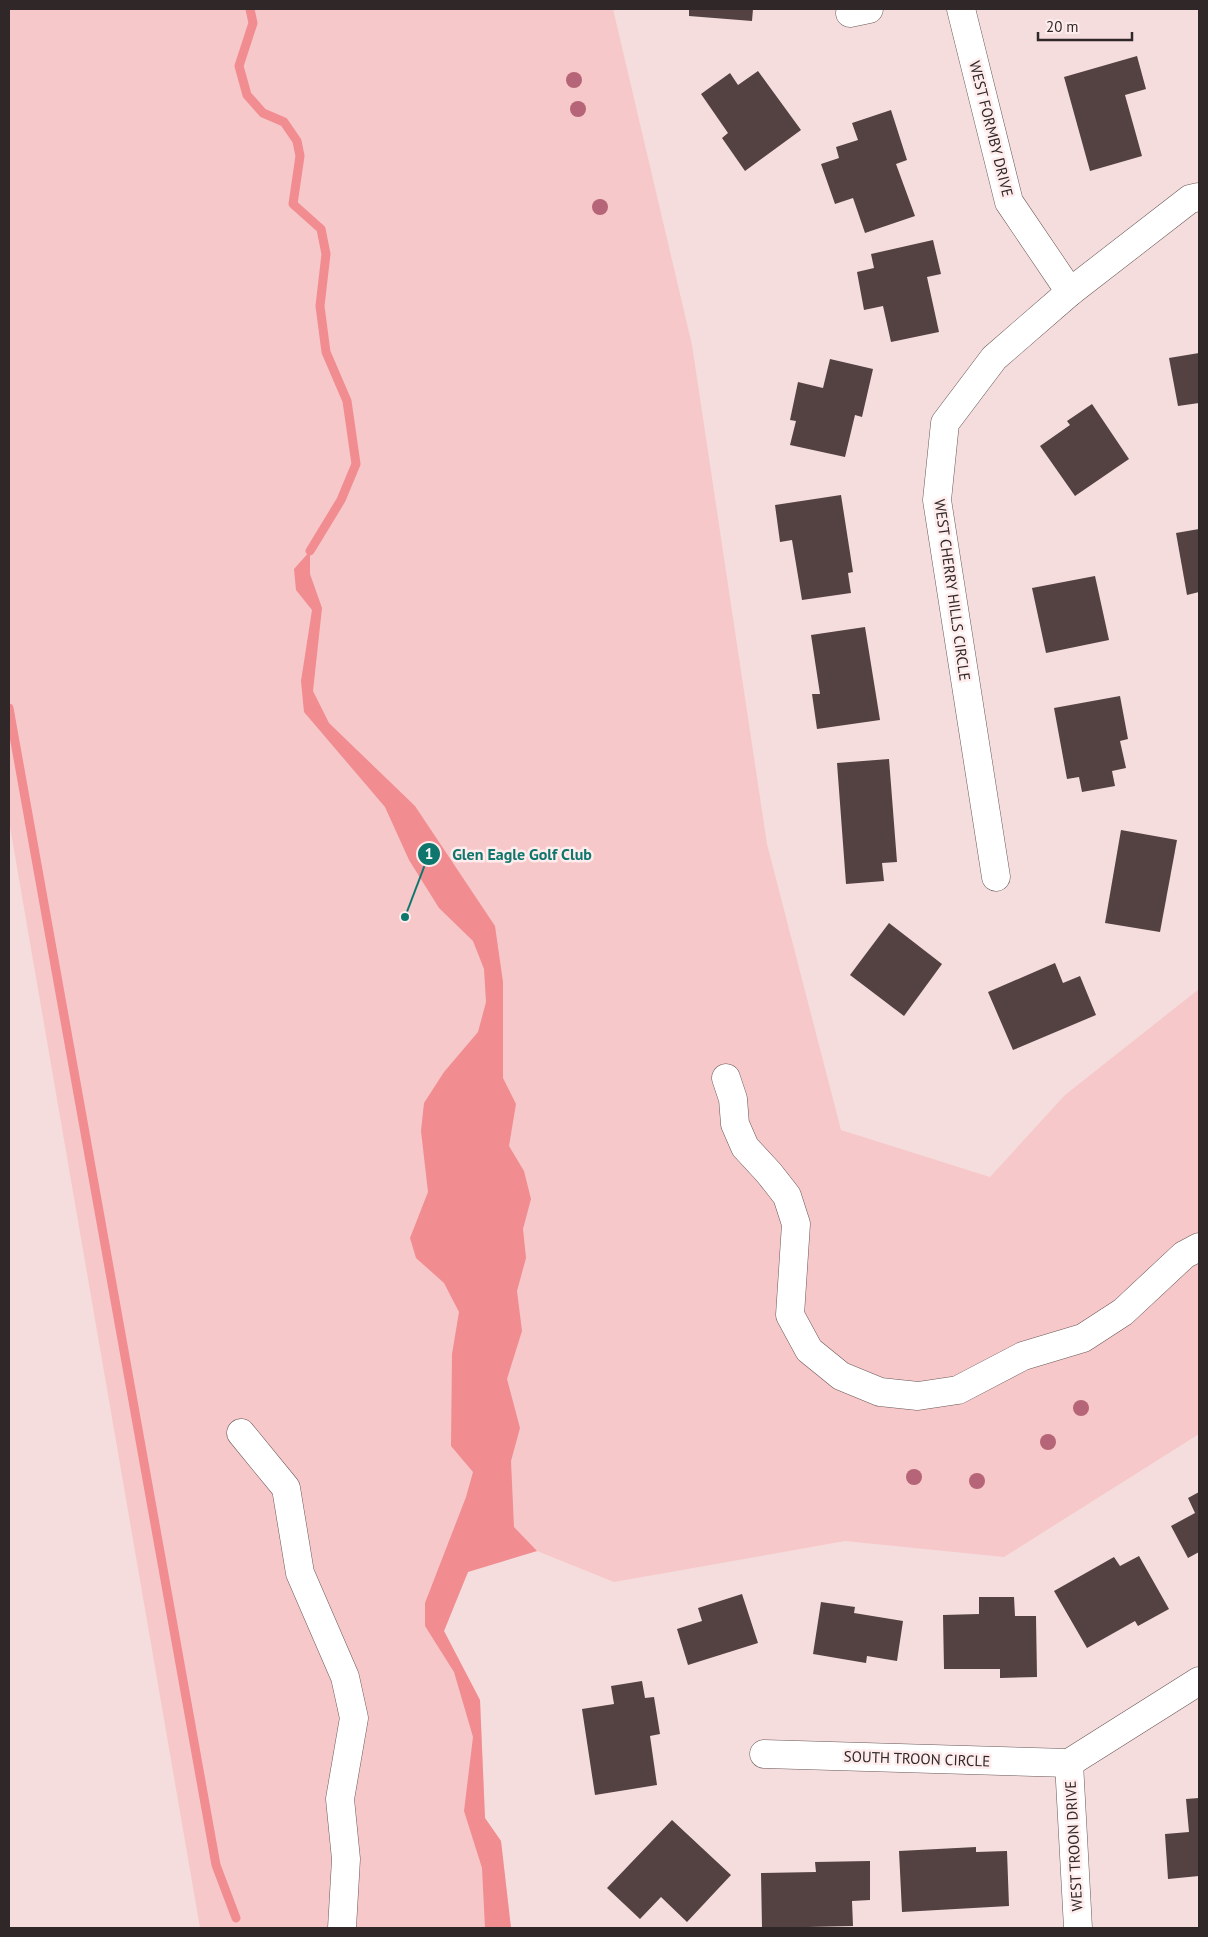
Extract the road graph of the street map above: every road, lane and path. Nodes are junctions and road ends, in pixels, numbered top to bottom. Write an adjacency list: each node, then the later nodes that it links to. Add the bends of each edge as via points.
1 (961, 9): 3 (street, WEST FORMBY DRIVE, via 1009,202)
2 (1199, 197): 3 (street, WEST CHERRY HILLS CIRCLE, via 1190,199)
3 (1070, 292): 4 (street, WEST CHERRY HILLS CIRCLE, via 994,358 945,424 937,500)
4 (996, 876)
5 (726, 1078): 6 (street, via 733,1099 735,1124 745,1146 787,1196 796,1224 790,1314 809,1350 841,1376 880,1392 918,1396 958,1390 1022,1356 1083,1338 1123,1312 1184,1255)
6 (1199, 1247)
7 (241, 1433): 11 (street, via 286,1488 300,1573 345,1677 354,1718 340,1799 346,1859)
8 (1199, 1681): 10 (street)
9 (764, 1754): 10 (street, SOUTH TROON CIRCLE)
10 (1069, 1763): 12 (street, WEST TROON DRIVE)
11 (342, 1928)
12 (1078, 1928)

